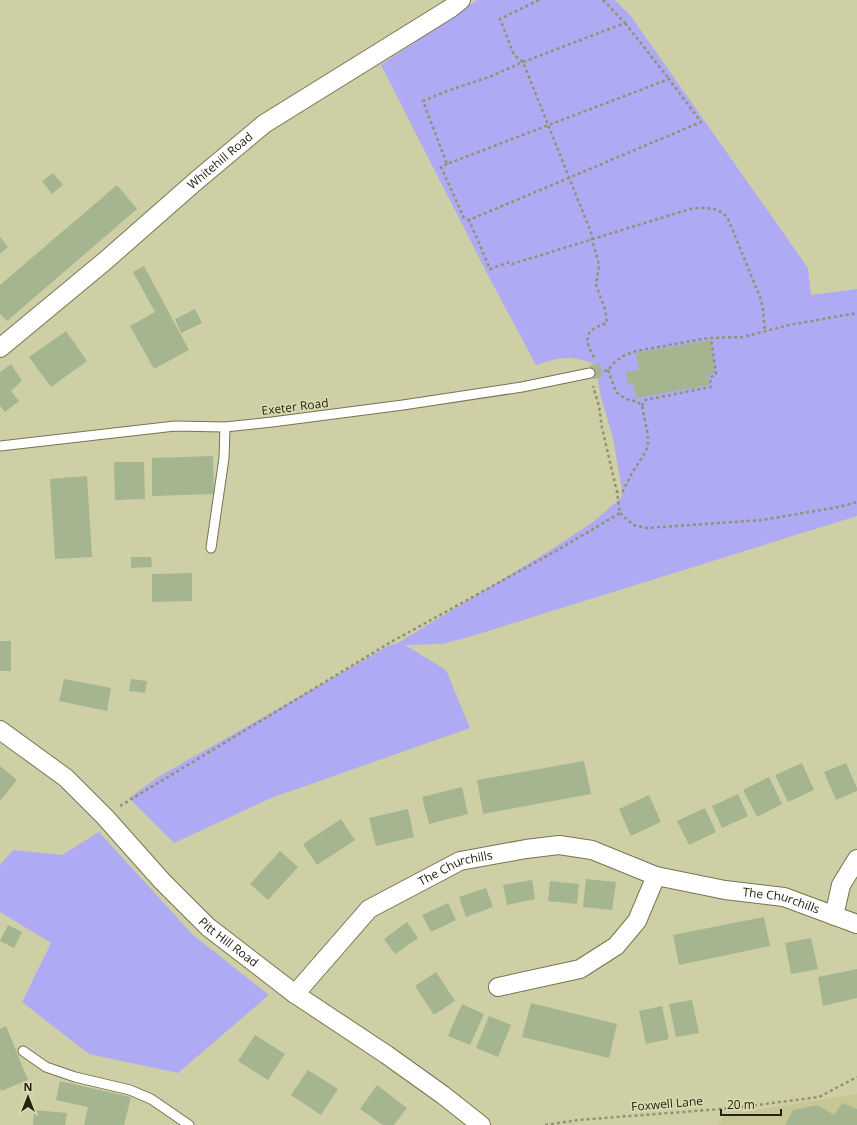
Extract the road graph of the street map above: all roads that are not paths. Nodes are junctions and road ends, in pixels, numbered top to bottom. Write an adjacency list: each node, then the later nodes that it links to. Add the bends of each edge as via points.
1 (461, 0): 2 (street, Whitehill Road, via 264,124 106,261)
2 (0, 348)
3 (590, 373): 4 (lane, Exeter Road, via 522,387 403,405)
4 (225, 427): 5 (lane, Exeter Road, via 175,426); 6 (lane, via 224,458)
5 (0, 446)
6 (211, 548)
7 (0, 730): 13 (street, Pitt Hill Road, via 66,778 106,817 162,881 208,927)
8 (857, 859): 10 (street, via 841,886)
9 (656, 876): 10 (street, The Churchills, via 725,890 784,897); 12 (street, via 637,921 616,946 580,969); 13 (street, The Churchills, via 592,850 559,845 460,861 369,908)
10 (834, 916): 11 (street, The Churchills)
11 (857, 924)
12 (498, 987)
13 (295, 994): 16 (street, Pitt Hill Road, via 387,1055)
14 (23, 1051): 15 (lane, via 46,1067 130,1090 151,1099)
15 (189, 1125)
16 (481, 1125)

